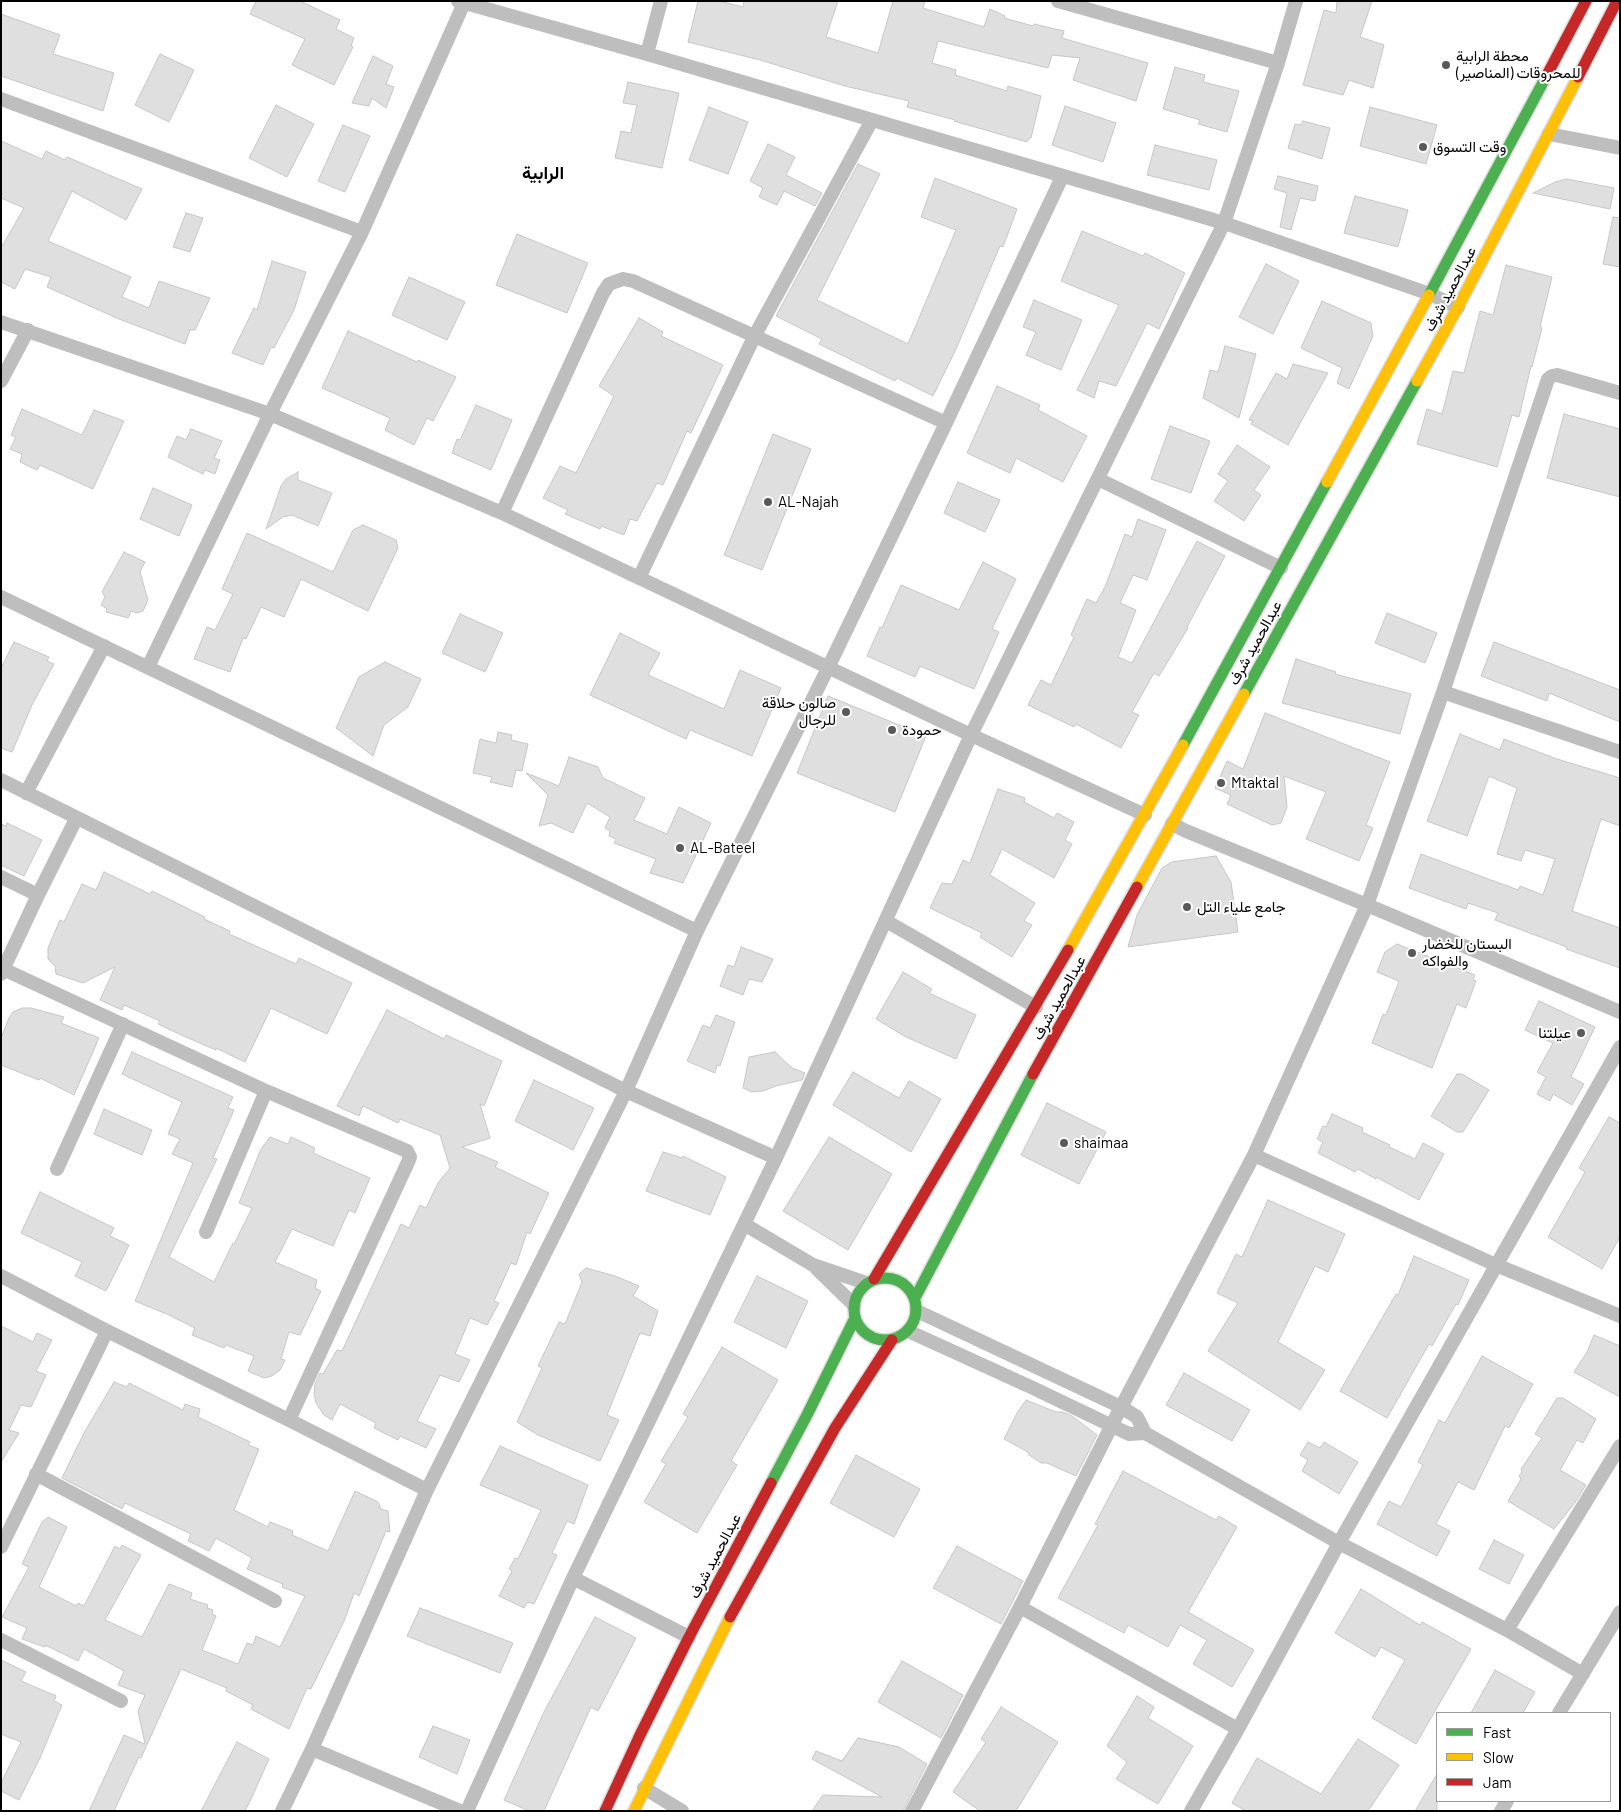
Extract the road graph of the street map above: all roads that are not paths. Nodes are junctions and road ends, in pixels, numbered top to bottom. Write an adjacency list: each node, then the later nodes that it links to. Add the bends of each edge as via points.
1 (661, 1): 7 (street)
2 (1058, 1): 8 (street)
3 (1296, 1): 8 (street)
4 (1586, 1): 16 (main road, عبدالحميد شرف)
5 (1617, 1): 11 (main road, عبدالحميد شرف)
6 (461, 2): 7 (street); 15 (street)
7 (647, 54): 10 (street)
8 (1278, 63): 14 (street)
9 (1, 98): 15 (street)
10 (872, 120): 13 (street); 20 (street)
11 (1549, 134): 12 (street); 17 (main road, عبدالحميد شرف)
12 (1620, 148)
13 (1062, 177): 14 (street); 24 (street)
14 (1224, 223): 16 (street); 25 (street)
15 (362, 232): 23 (street)
16 (1430, 294): 17 (street); 27 (main road, عبدالحميد شرف)
17 (1458, 307): 40 (main road, عبدالحميد شرف)
18 (1, 322): 19 (street)
19 (28, 330): 21 (street); 23 (street)
20 (754, 337): 24 (street); 26 (street, via 634,281 623,278 609,284); 28 (street)
21 (1, 381)
22 (1620, 393): 33 (street, via 1556,375 1548,379)
23 (270, 414): 26 (street); 31 (street)
24 (946, 423): 32 (street)
25 (1098, 479): 27 (street); 34 (street)
26 (502, 512): 28 (street)
27 (1281, 568): 38 (main road, عبدالحميد شرف)
28 (639, 578): 32 (street)
29 (1, 597): 30 (street)
30 (104, 646): 31 (street); 37 (street)
31 (148, 667): 45 (street)
32 (828, 668): 34 (street); 45 (street)
33 (1443, 692): 35 (street); 43 (street)
34 (971, 735): 38 (street); 44 (street)
35 (1620, 752)
36 (1, 780): 37 (street)
37 (26, 793): 39 (street)
38 (1145, 815): 47 (main road, عبدالحميد شرف)
39 (76, 819): 42 (street); 52 (street)
40 (1172, 824): 43 (street); 62 (main road, عبدالحميد شرف, via 1024,1093)
41 (1, 877): 42 (street)
42 (38, 895): 46 (street)
43 (1367, 906): 48 (street); 53 (street)
44 (886, 920): 47 (street); 54 (street)
45 (697, 931): 52 (street)
46 (2, 972): 49 (street)
47 (1036, 1007): 61 (main road, عبدالحميد شرف)
48 (1620, 1012)
49 (123, 1024): 51 (street); 55 (street)
50 (1620, 1047): 59 (street)
51 (266, 1091): 57 (street); 69 (street, via 405,1149 410,1157)
52 (626, 1091): 54 (street); 74 (street)
53 (1254, 1155): 59 (street); 68 (street)
54 (776, 1158): 56 (street)
55 (57, 1169)
56 (744, 1224): 58 (street); 77 (street)
57 (206, 1232)
58 (812, 1265): 61 (street); 63 (street)
59 (1496, 1265): 64 (street); 75 (street)
60 (1, 1276): 66 (street)
61 (870, 1281): 62 (main road, via 886,1277 898,1280 909,1287); 63 (main road, via 858,1293)
62 (916, 1304): 65 (main road, via 914,1322); 68 (street)
63 (854, 1311): 67 (main road, via 865,1333 873,1338); 82 (main road, عبدالحميد شرف, via 807,1415)
64 (1620, 1316)
65 (908, 1331): 67 (main road); 70 (street)
66 (107, 1332): 69 (street); 73 (street)
67 (892, 1340): 89 (main road, via 836,1428 725,1626)
68 (1121, 1408): 70 (street); 71 (street, via 1137,1417)
69 (289, 1420): 74 (street)
70 (1112, 1426): 71 (street, via 1128,1434); 79 (street)
71 (1145, 1433): 75 (street)
72 (1620, 1446): 81 (street)
73 (36, 1474): 76 (street); 78 (street)
74 (427, 1490): 88 (street)
75 (1339, 1543): 81 (street); 87 (street)
76 (1, 1547)
77 (573, 1578): 82 (street); 92 (street)
78 (275, 1601)
79 (1020, 1607): 87 (street); 96 (street)
80 (1620, 1612): 84 (street)
81 (1506, 1630): 84 (street)
82 (689, 1637): 93 (main road, عبدالحميد شرف)
83 (1, 1640): 85 (street)
84 (1583, 1674): 86 (street)
85 (121, 1701)
86 (1560, 1712)
87 (1238, 1729): 97 (street)
88 (312, 1749): 90 (street); 91 (street)
89 (644, 1788): 94 (main road); 95 (street)
90 (282, 1811)
91 (460, 1811)
92 (467, 1811)
93 (605, 1811)
94 (634, 1811)
95 (682, 1811)
96 (912, 1811)
97 (1191, 1811)

